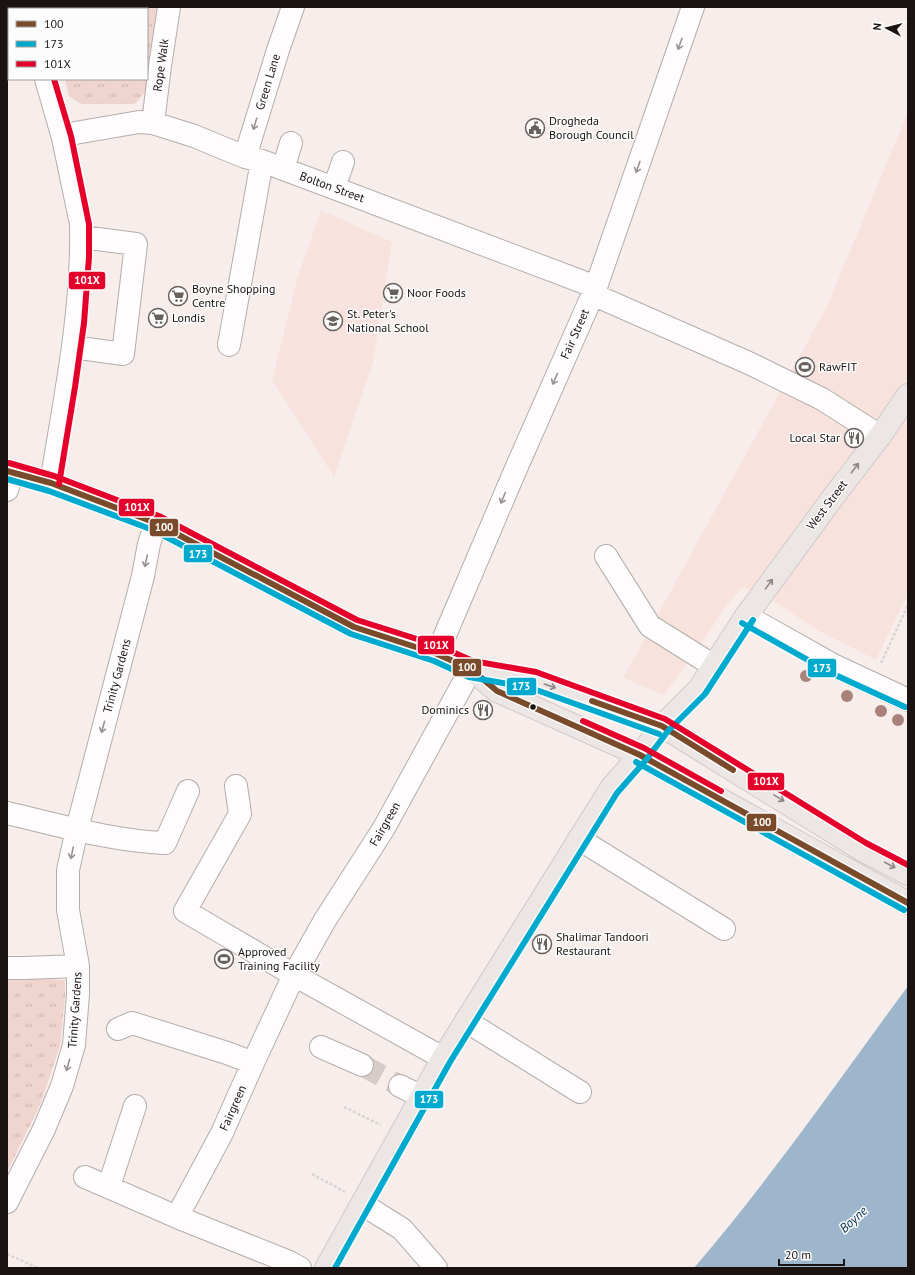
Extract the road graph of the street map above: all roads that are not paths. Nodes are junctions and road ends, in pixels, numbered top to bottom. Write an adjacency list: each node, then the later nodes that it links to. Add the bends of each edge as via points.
1 (169, 7): 5 (street, Rope Walk)
2 (293, 7): 8 (street, Green Lane, one-way to 8, via 278,50)
3 (693, 7): 13 (street, Fair Street, one-way to 13)
4 (46, 80): 6 (street)
5 (153, 123): 6 (street, Bolton Street, via 139,122 75,133); 8 (street, Bolton Street)
6 (63, 138): 12 (street)
7 (291, 143): 10 (street)
8 (253, 159): 10 (street, Bolton Street); 14 (street, Green Lane)
9 (344, 162): 11 (street)
10 (282, 169): 11 (street, Bolton Street)
11 (334, 188): 13 (street, Bolton Street)
12 (82, 237): 15 (street); 15 (street, via 136,244 123,354)
13 (594, 290): 17 (street, Bolton Street, via 822,399); 23 (street, Fair Street, one-way to 23)
14 (229, 345)
15 (73, 347): 19 (street)
16 (908, 395): 17 (main road, West Street)
17 (880, 436): 22 (main road, West Street, one-way to 17)
18 (9, 478): 19 (main road)
19 (51, 482): 20 (main road)
20 (156, 523): 23 (main road, via 354,627); 32 (street, Trinity Gardens, one-way to 32)
21 (606, 556): 24 (street, via 650,626)
22 (746, 616): 24 (main road, West Street); 26 (street, via 835,666)
23 (437, 654): 25 (main road)
24 (714, 666): 27 (main road, West Street, via 699,689)
25 (471, 669): 27 (main road, one-way to 27, via 533,680); 28 (main road, via 497,691); 39 (street, Fairgreen, via 384,828 325,920)
26 (908, 700)
27 (662, 726): 28 (main road, West Street); 34 (main road, one-way to 34, via 862,850)
28 (640, 755): 33 (main road, West Street, via 611,788); 35 (main road)
29 (236, 786): 39 (street, via 240,814 185,911)
30 (188, 791): 32 (street, via 165,843 142,842)
31 (7, 813): 32 (street)
32 (77, 829): 37 (street, Trinity Gardens, one-way to 37, via 68,870 68,910)
33 (579, 839): 36 (street); 40 (main road, West Street)
34 (908, 874)
35 (908, 903)
36 (724, 929)
37 (78, 966): 38 (street); 52 (street, Trinity Gardens, one-way to 52, via 74,1045 62,1086 44,1129)
38 (7, 968)
39 (294, 976): 43 (street); 44 (street, Fairgreen)
40 (466, 1021): 43 (main road, West Street); 47 (street)
41 (118, 1029): 44 (street, via 132,1023)
42 (321, 1047): 45 (street)
43 (443, 1058): 48 (main road, West Street)
44 (253, 1063): 54 (street, Fairgreen, via 222,1133)
45 (362, 1065)
46 (400, 1086): 48 (street)
47 (580, 1092)
48 (422, 1097): 53 (main road, West Street)
49 (135, 1106): 51 (street)
50 (85, 1177): 51 (street)
51 (109, 1186): 54 (street)
52 (7, 1202)
53 (363, 1203): 56 (main road, West Street); 57 (street, via 402,1229)
54 (177, 1217): 55 (street)
55 (300, 1268)
56 (326, 1268)
57 (436, 1268)

